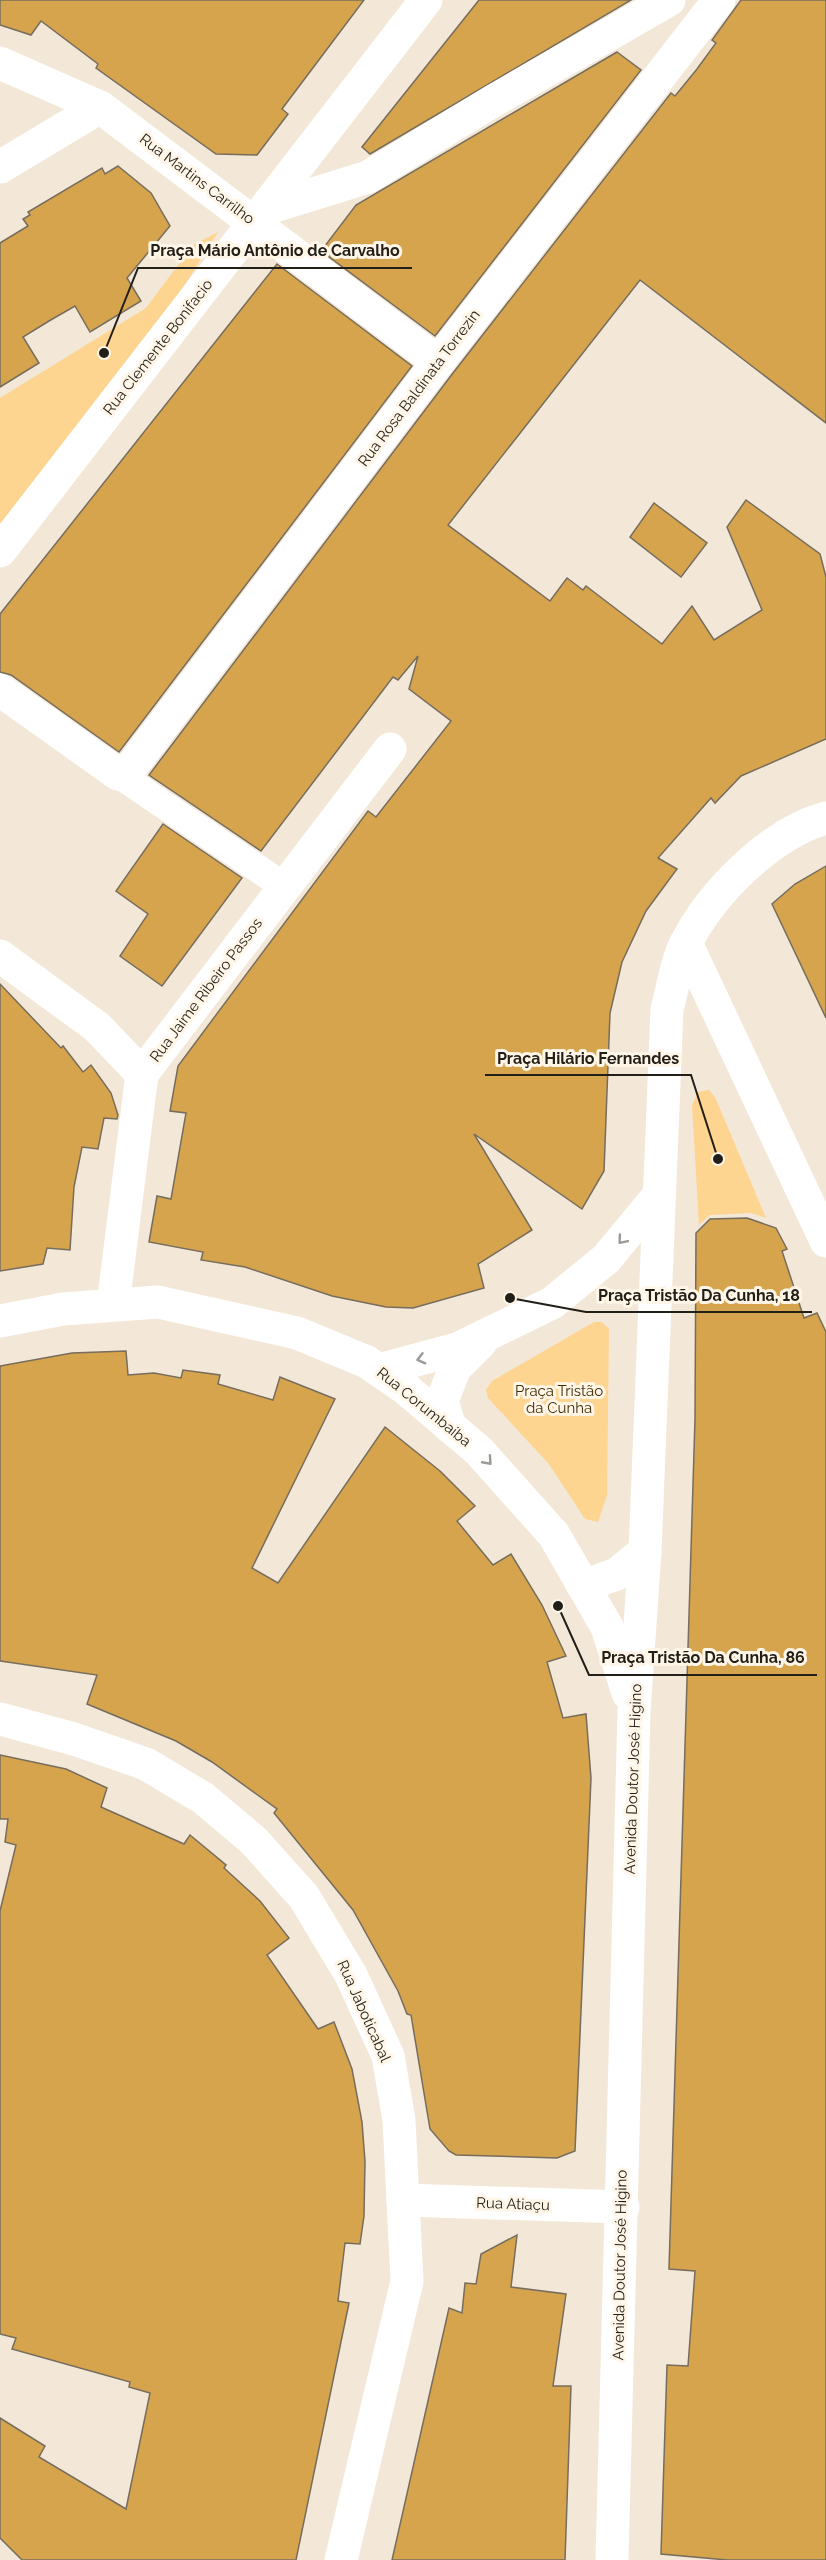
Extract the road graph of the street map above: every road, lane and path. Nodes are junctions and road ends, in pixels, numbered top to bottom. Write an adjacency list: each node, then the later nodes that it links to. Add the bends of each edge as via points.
1 (426, 0): 7 (street, Rua Clemente Bonifacio)
2 (669, 0): 7 (street, Rua Martins Carrilho, via 368,177)
3 (719, 0): 8 (street, Rua Rosa Baldinata Torrezin)
4 (0, 63): 5 (street, Rua Martins Carrilho)
5 (100, 107): 6 (street); 7 (street, Rua Martins Carrilho)
6 (0, 167)
7 (260, 216): 8 (street, Rua Martins Carrilho); 9 (street, Rua Clemente Bonifacio)
8 (438, 362): 12 (street, Rua Rosa Baldinata Torrezin, via 132,766)
9 (0, 550)
10 (0, 690): 12 (street)
11 (390, 749): 14 (street, Rua Jaime Ribeiro Passos)
12 (118, 774): 14 (street)
13 (826, 818): 15 (street, Avenida Doutor José Higino, via 802,825 739,871)
14 (285, 887): 17 (street, Rua Jaime Ribeiro Passos)
15 (686, 944): 18 (street, Avenida Doutor José Higino, via 667,1009); 19 (street)
16 (0, 956): 17 (street, via 97,1028)
17 (142, 1074): 20 (street, Rua Jaime Ribeiro Passos)
18 (659, 1195): 22 (street, one-way to 22, via 597,1267 552,1304); 25 (street, Avenida Doutor José Higino)
19 (826, 1241)
20 (113, 1305): 21 (street, Rua Corumbaíba, via 63,1309); 23 (street, Rua Corumbaíba, via 158,1302 297,1333)
21 (0, 1321)
22 (487, 1337): 23 (street, one-way to 23); 24 (street, via 455,1368 442,1401)
23 (379, 1370): 24 (street, Rua Corumbaíba)
24 (450, 1427): 26 (street, Rua Corumbaíba, one-way to 26, via 479,1451 554,1535)
25 (645, 1551): 26 (street, via 617,1574); 27 (street, Avenida Doutor José Higino)
26 (583, 1586): 27 (street, Rua Corumbaíba, via 607,1627)
27 (634, 1712): 30 (street, Avenida Doutor José Higino)
28 (0, 1719): 29 (street, Rua Jaboticabal, via 146,1764 203,1798 254,1841 304,1897 351,1975 388,2056 399,2120)
29 (403, 2200): 30 (street, Rua Atiaçu); 31 (street, Rua Jaboticabal, via 407,2281)
30 (622, 2207): 32 (street, Avenida Doutor José Higino)
31 (341, 2560)
32 (612, 2560)

